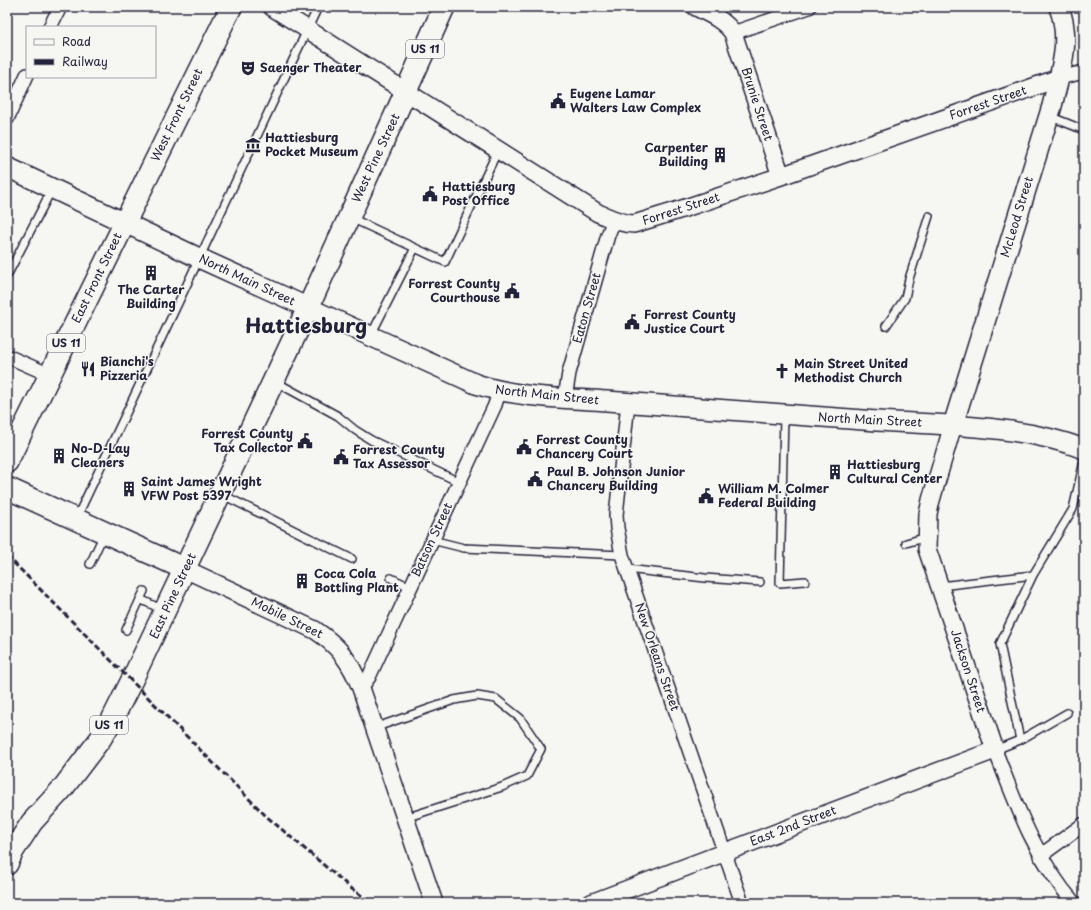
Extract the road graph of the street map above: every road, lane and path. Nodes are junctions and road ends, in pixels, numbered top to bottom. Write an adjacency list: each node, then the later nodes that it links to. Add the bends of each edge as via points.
1 (60, 7): 9 (street)
2 (231, 7): 26 (main road, West Front Street / US 11)
3 (272, 7): 10 (street, Forrest Street)
4 (318, 7): 10 (lane)
5 (444, 7): 15 (main road, West Pine Street / US 11)
6 (696, 7): 11 (street, via 728,26)
7 (808, 7): 11 (street)
8 (1059, 7): 14 (main road, McLeod Street, via 1065,36)
9 (50, 26)
10 (308, 29): 15 (street, Forrest Street); 28 (lane)
11 (733, 33): 21 (street, Brunie Street)
12 (1084, 72): 14 (street, Forrest Street)
13 (26, 77): 17 (street)
14 (1059, 78): 16 (main road, McLeod Street); 21 (street, Forrest Street)
15 (407, 92): 19 (street, Forrest Street); 24 (main road, West Pine Street / US 11)
16 (1049, 116): 18 (lane); 40 (main road, McLeod Street)
17 (7, 119)
18 (1084, 130)
19 (498, 150): 25 (street, Forrest Street); 27 (lane, via 445,262)
20 (7, 167): 22 (main road, North Main Street)
21 (781, 176): 25 (street, Forrest Street, via 634,224)
22 (53, 189): 26 (main road, North Main Street); 29 (lane)
23 (929, 216): 31 (lane, via 905,298)
24 (349, 217): 27 (lane); 30 (main road, West Pine Street / US 11)
25 (614, 220): 37 (street, Eaton Street, via 569,373)
26 (124, 223): 28 (main road, North Main Street); 34 (main road, East Front Street / US 11)
27 (415, 248): 32 (lane)
28 (199, 258): 30 (main road, North Main Street); 49 (lane)
29 (7, 276)
30 (308, 308): 32 (main road, North Main Street); 35 (main road, East Pine Street / US 11)
31 (886, 326)
32 (370, 337): 36 (main road, North Main Street, via 470,382)
33 (7, 356): 34 (street)
34 (50, 375): 43 (main road, East Front Street / US 11)
35 (274, 381): 44 (lane, via 332,412 371,440); 46 (main road, East Pine Street / US 11)
36 (499, 391): 37 (main road, North Main Street); 44 (street, Batson Street)
37 (565, 398): 38 (main road, North Main Street)
38 (628, 403): 39 (main road, North Main Street); 54 (street, New Orleans Street, via 616,515)
39 (784, 415): 40 (main road, North Main Street); 61 (lane, via 780,582)
40 (953, 425): 41 (main road, North Main Street, via 1049,438); 51 (street, Jackson Street, via 931,500)
41 (1084, 449)
42 (1084, 461): 59 (lane, via 1073,509)
43 (7, 462)
44 (459, 482): 52 (street, Batson Street)
45 (7, 488): 47 (main road, Mobile Street)
46 (220, 494): 55 (lane); 57 (main road, East Pine Street / US 11)
47 (38, 502): 48 (main road); 49 (main road, Mobile Street)
48 (7, 506)
49 (76, 519): 50 (main road, Mobile Street)
50 (105, 532): 56 (lane); 57 (main road, Mobile Street)
51 (927, 537): 53 (lane); 63 (street, Jackson Street, via 927,549)
52 (432, 540): 54 (lane, via 464,548); 64 (street, Batson Street)
53 (906, 543)
54 (622, 555): 58 (street, New Orleans Street)
55 (352, 559)
56 (90, 564)
57 (185, 569): 67 (main road, East Pine Street / US 11); 69 (street, Mobile Street, via 320,630 343,654)
58 (627, 569): 62 (lane); 76 (street, New Orleans Street)
59 (1033, 575): 63 (lane); 72 (lane, via 1000,644)
60 (391, 578): 64 (lane)
61 (805, 581)
62 (760, 582)
63 (939, 586): 73 (street, Jackson Street)
64 (410, 587): 69 (street, Batson Street, via 369,677)
65 (144, 590): 66 (lane)
66 (140, 599): 67 (lane); 68 (lane)
67 (165, 611): 78 (main road, East Pine Street / US 11, via 111,722 63,788 32,822)
68 (126, 630)
69 (361, 688): 71 (street, Mobile Street)
70 (1067, 714): 72 (lane)
71 (374, 728): 74 (street, Mobile Street); 74 (lane, via 454,700 477,696 496,699 520,718 541,749 527,776 502,787)
72 (1020, 740): 73 (lane)
73 (995, 750): 76 (street, East 2nd Street); 77 (street, Jackson Street)
74 (405, 818): 79 (street, Mobile Street)
75 (1084, 824): 77 (street)
76 (725, 852): 80 (street, East 2nd Street); 81 (street, New Orleans Street)
77 (1040, 856): 82 (street, Jackson Street)
78 (7, 864)
79 (434, 903)
80 (591, 903)
81 (742, 903)
82 (1074, 903)

